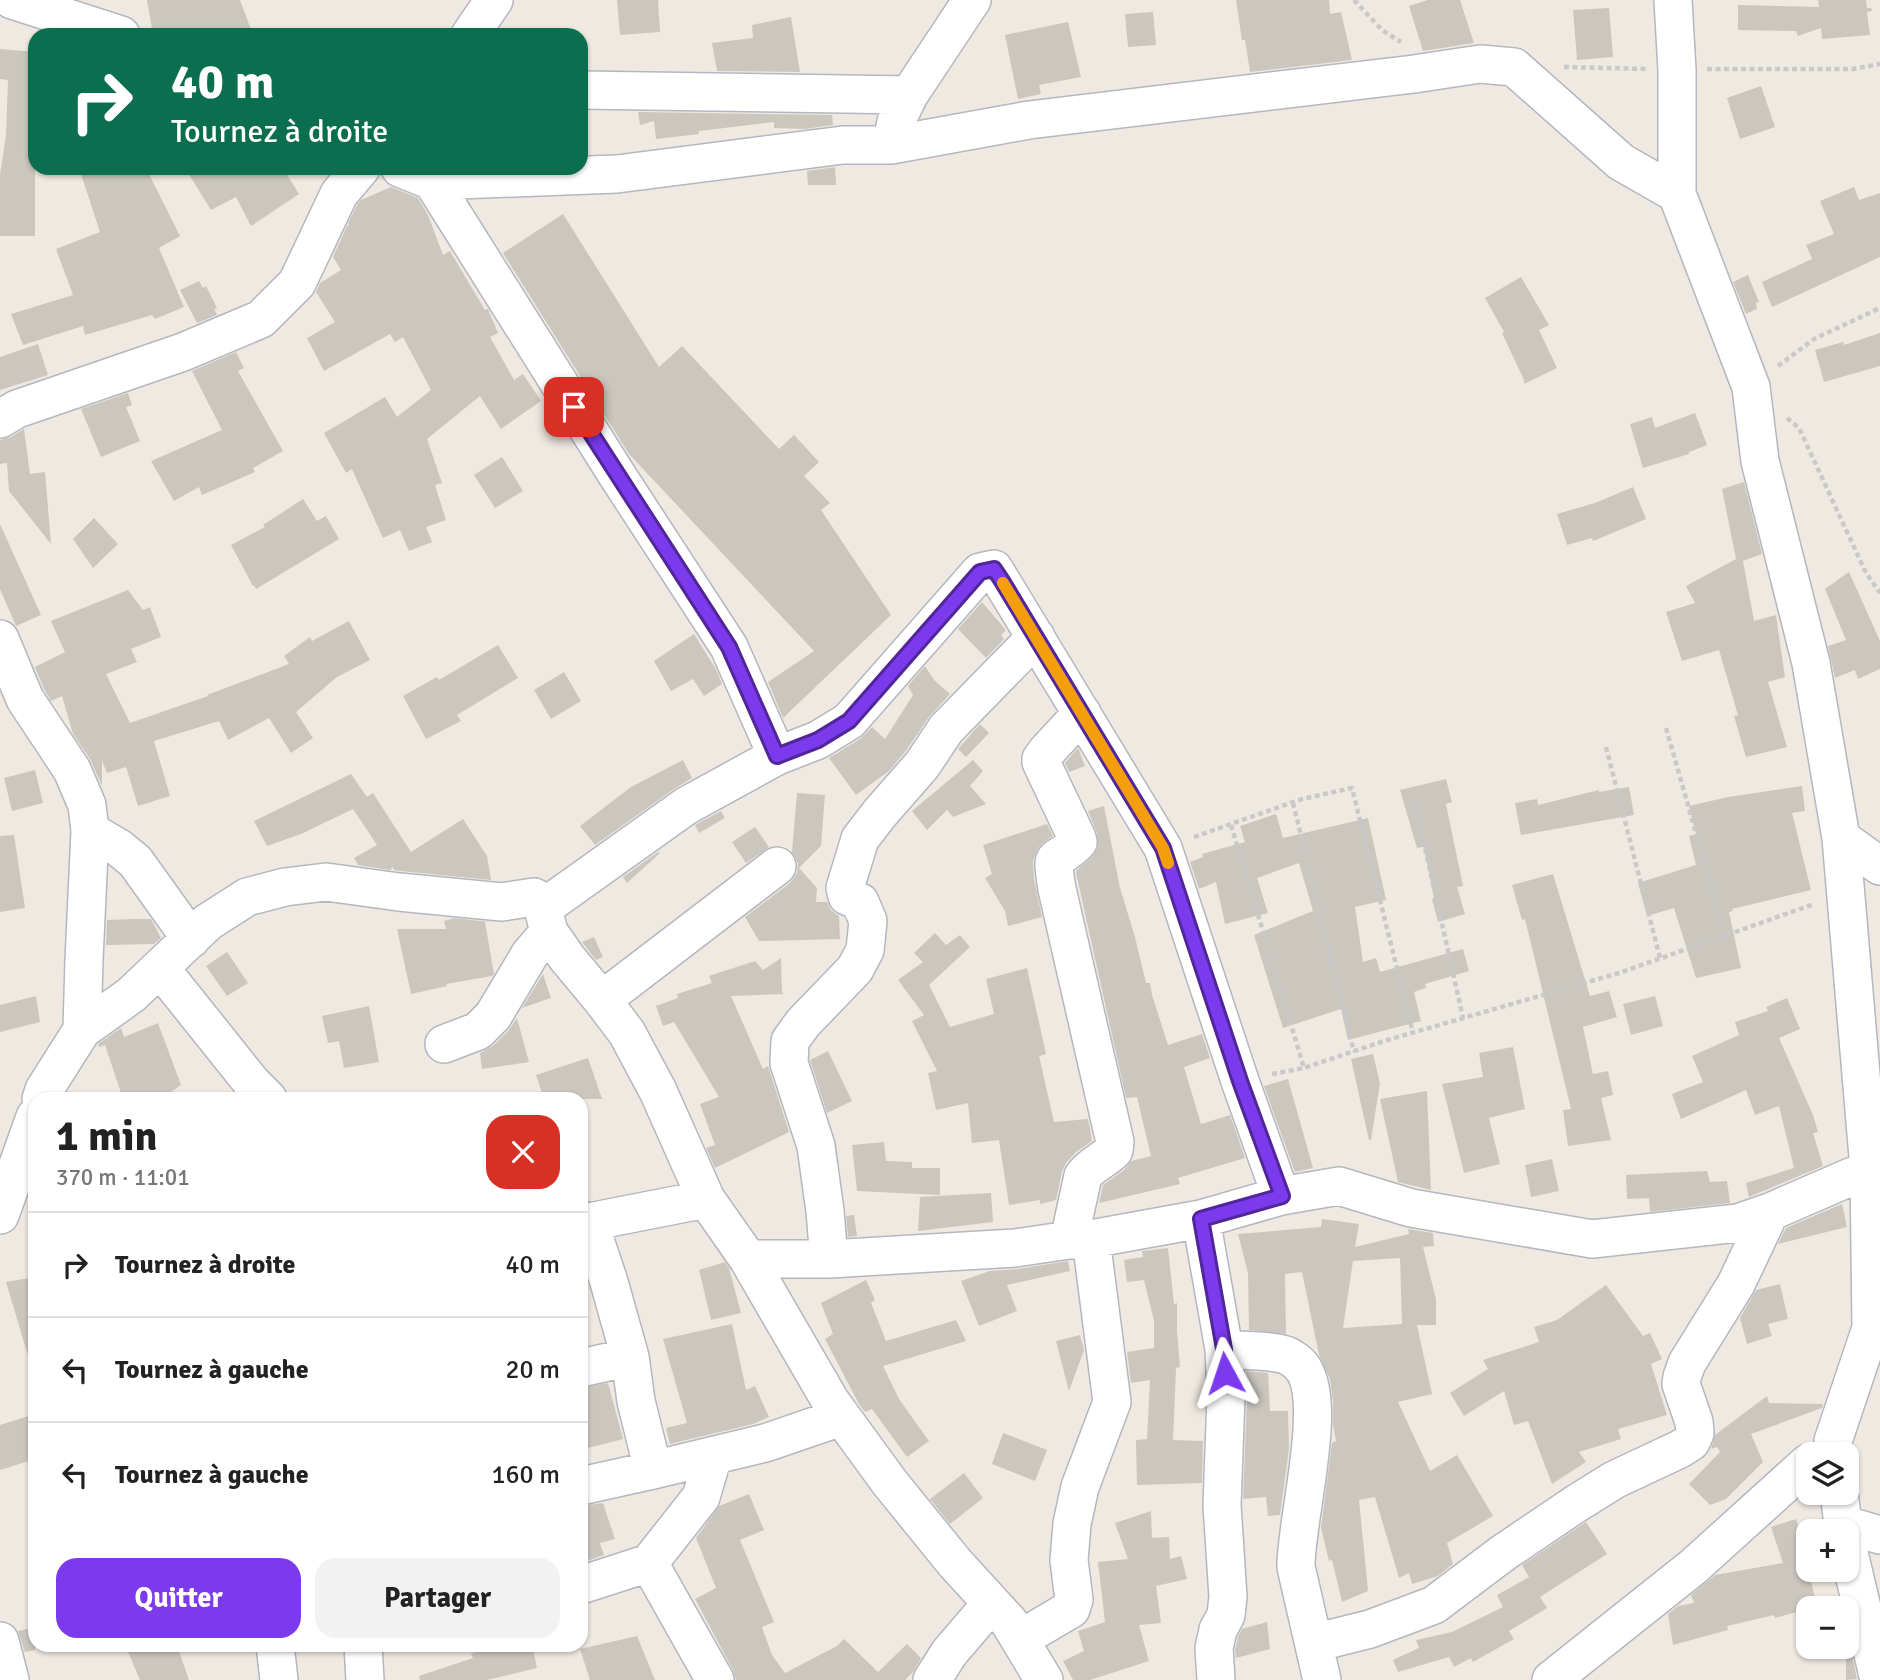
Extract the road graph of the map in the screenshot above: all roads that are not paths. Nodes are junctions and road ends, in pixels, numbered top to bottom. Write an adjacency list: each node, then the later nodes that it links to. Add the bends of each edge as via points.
1 (5, 0): 7 (street)
2 (12, 0): 6 (street)
3 (494, 0): 9 (street)
4 (972, 0): 11 (street)
5 (1673, 0): 16 (street)
6 (62, 7): 8 (street)
7 (0, 14)
8 (106, 28)
9 (475, 28)
10 (588, 90): 11 (street)
11 (909, 95): 12 (street, via 895,122)
12 (891, 145): 13 (street, via 843,145); 16 (street, via 1029,120 1480,64 1514,66 1621,162)
13 (588, 174)
14 (355, 175): 17 (street, via 339,194 297,283 261,319)
15 (417, 175): 21 (street, via 729,647)
16 (1676, 194): 23 (street, via 1751,387 1760,461 1811,663)
17 (0, 419)
18 (1037, 637): 20 (street); 21 (street, via 994,569 980,572 849,721 818,740); 45 (street, via 946,729 860,839 845,888 847,896 860,902 868,921 865,950 855,969 790,1041 789,1063 816,1146)
19 (0, 639): 22 (street, via 25,699 72,770 87,806)
20 (1082, 713): 36 (street, via 1163,848); 43 (street, via 1041,759 1078,842 1055,857 1053,864 1115,1142 1114,1150 1083,1176)
21 (777, 756): 26 (street, via 686,806)
22 (90, 831): 27 (street, via 135,861); 30 (street)
23 (1841, 838): 25 (street); 35 (street)
24 (777, 866): 29 (street)
25 (1880, 866)
26 (546, 920): 27 (street, via 534,897 502,902 326,882 247,897); 29 (street, via 567,958); 31 (street, via 493,1016 478,1031)
27 (191, 939): 28 (street)
28 (160, 968): 30 (street); 33 (street)
29 (603, 1000): 37 (street, via 658,1091)
30 (82, 1030): 32 (street)
31 (444, 1044)
32 (43, 1092)
33 (261, 1092)
34 (28, 1148): 39 (street)
35 (1869, 1169): 38 (street); 46 (street)
36 (1282, 1196): 38 (street, via 1339,1186 1411,1208 1592,1238 1738,1223); 40 (street)
37 (706, 1199): 41 (street); 44 (street)
38 (1770, 1212): 64 (street, via 1736,1284 1682,1377 1694,1422 1690,1442 1574,1505 1433,1605 1370,1629)
39 (0, 1214)
40 (1201, 1219): 43 (street); 47 (street)
41 (588, 1220)
42 (588, 1229): 48 (street)
43 (1080, 1240): 45 (street); 62 (street, via 1112,1402 1080,1487 1072,1524 1071,1609)
44 (748, 1259): 45 (street); 50 (street)
45 (829, 1259)
46 (1876, 1327): 51 (street)
47 (1224, 1349): 64 (street, via 1288,1356 1308,1378 1313,1423 1296,1567); 73 (street, via 1222,1505 1228,1597 1214,1648)
48 (631, 1357): 49 (street); 53 (street, via 636,1401)
49 (588, 1366)
50 (841, 1416): 52 (street); 61 (street)
51 (1828, 1442)
52 (713, 1456): 53 (street); 58 (street, via 701,1497)
53 (653, 1470): 55 (street)
54 (1796, 1477): 75 (street, via 1693,1567)
55 (588, 1484)
56 (1859, 1528): 57 (street)
57 (1880, 1535)
58 (649, 1563): 60 (street); 70 (street)
59 (1857, 1582): 76 (street)
60 (588, 1583)
61 (991, 1604): 62 (street); 71 (street)
62 (1020, 1639): 72 (street)
63 (0, 1641): 67 (street)
64 (1314, 1643): 74 (street)
65 (276, 1652): 68 (street)
66 (363, 1652): 69 (street)
67 (10, 1680)
68 (279, 1680)
69 (365, 1680)
70 (715, 1680)
71 (932, 1680)
72 (1044, 1680)
73 (1216, 1680)
74 (1322, 1680)
75 (1551, 1680)
76 (1879, 1680)

